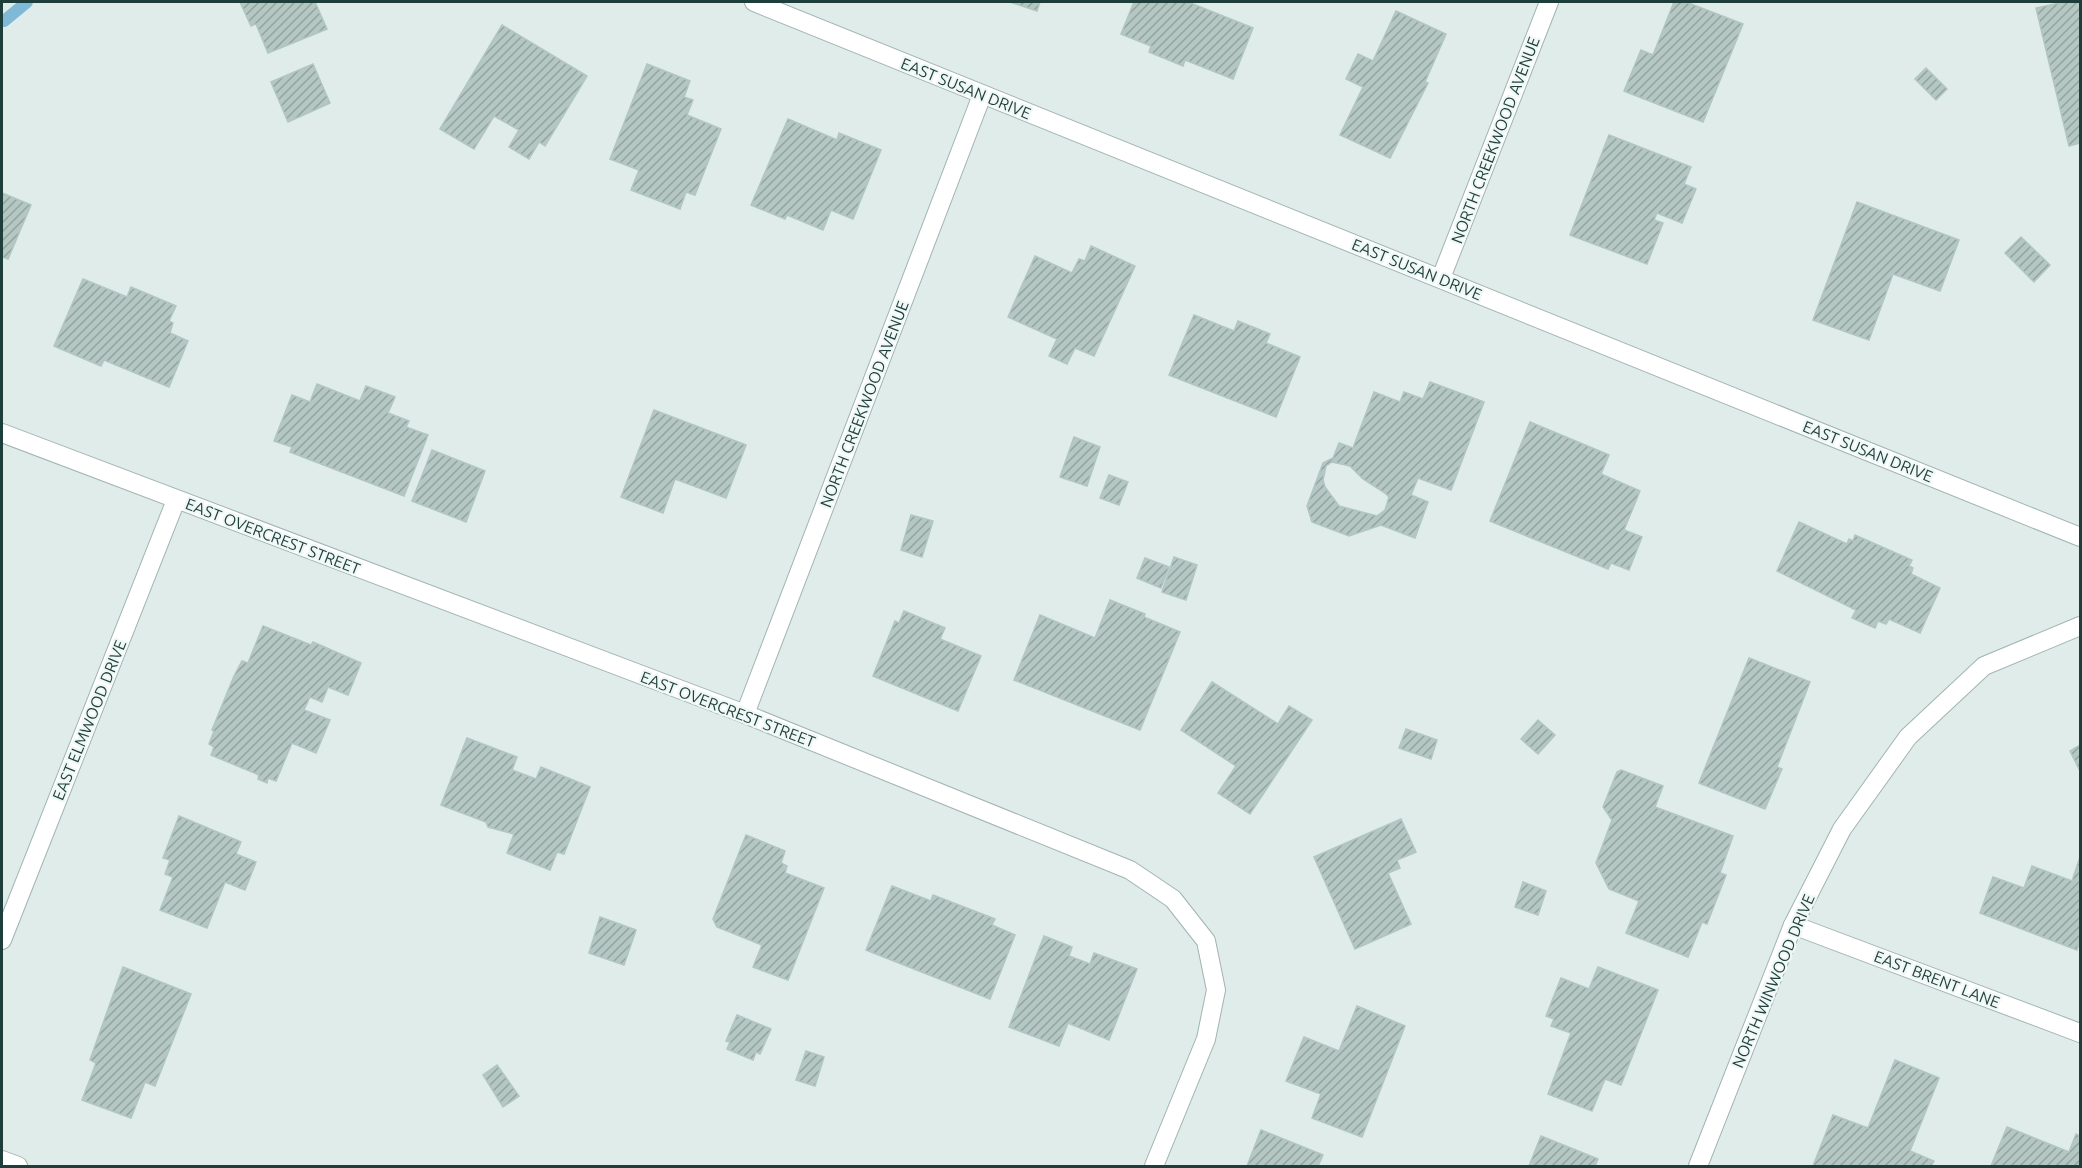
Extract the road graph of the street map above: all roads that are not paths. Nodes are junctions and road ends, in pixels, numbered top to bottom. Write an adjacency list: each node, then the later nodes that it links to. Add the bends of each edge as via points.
1 (754, 2): 3 (street, EAST SUSAN DRIVE)
2 (1550, 2): 4 (street, NORTH CREEKWOOD AVENUE)
3 (982, 95): 4 (street, EAST SUSAN DRIVE); 9 (street, NORTH CREEKWOOD AVENUE)
4 (1441, 278): 7 (street, EAST SUSAN DRIVE)
5 (2, 433): 6 (street, EAST OVERCREST STREET)
6 (176, 500): 9 (street, EAST OVERCREST STREET); 11 (street, EAST ELMWOOD DRIVE)
7 (2080, 537)
8 (2080, 626): 10 (street, NORTH WINWOOD DRIVE, via 1984,666 1908,736 1842,829)
9 (745, 714): 15 (street, EAST OVERCREST STREET, via 1130,870 1173,899 1206,941 1216,990 1206,1039)
10 (1793, 925): 12 (street, EAST BRENT LANE); 16 (street, NORTH WINWOOD DRIVE)
11 (2, 940)
12 (2080, 1033)
13 (2, 1160): 14 (street)
14 (18, 1167)
15 (1154, 1167)
16 (1698, 1167)

